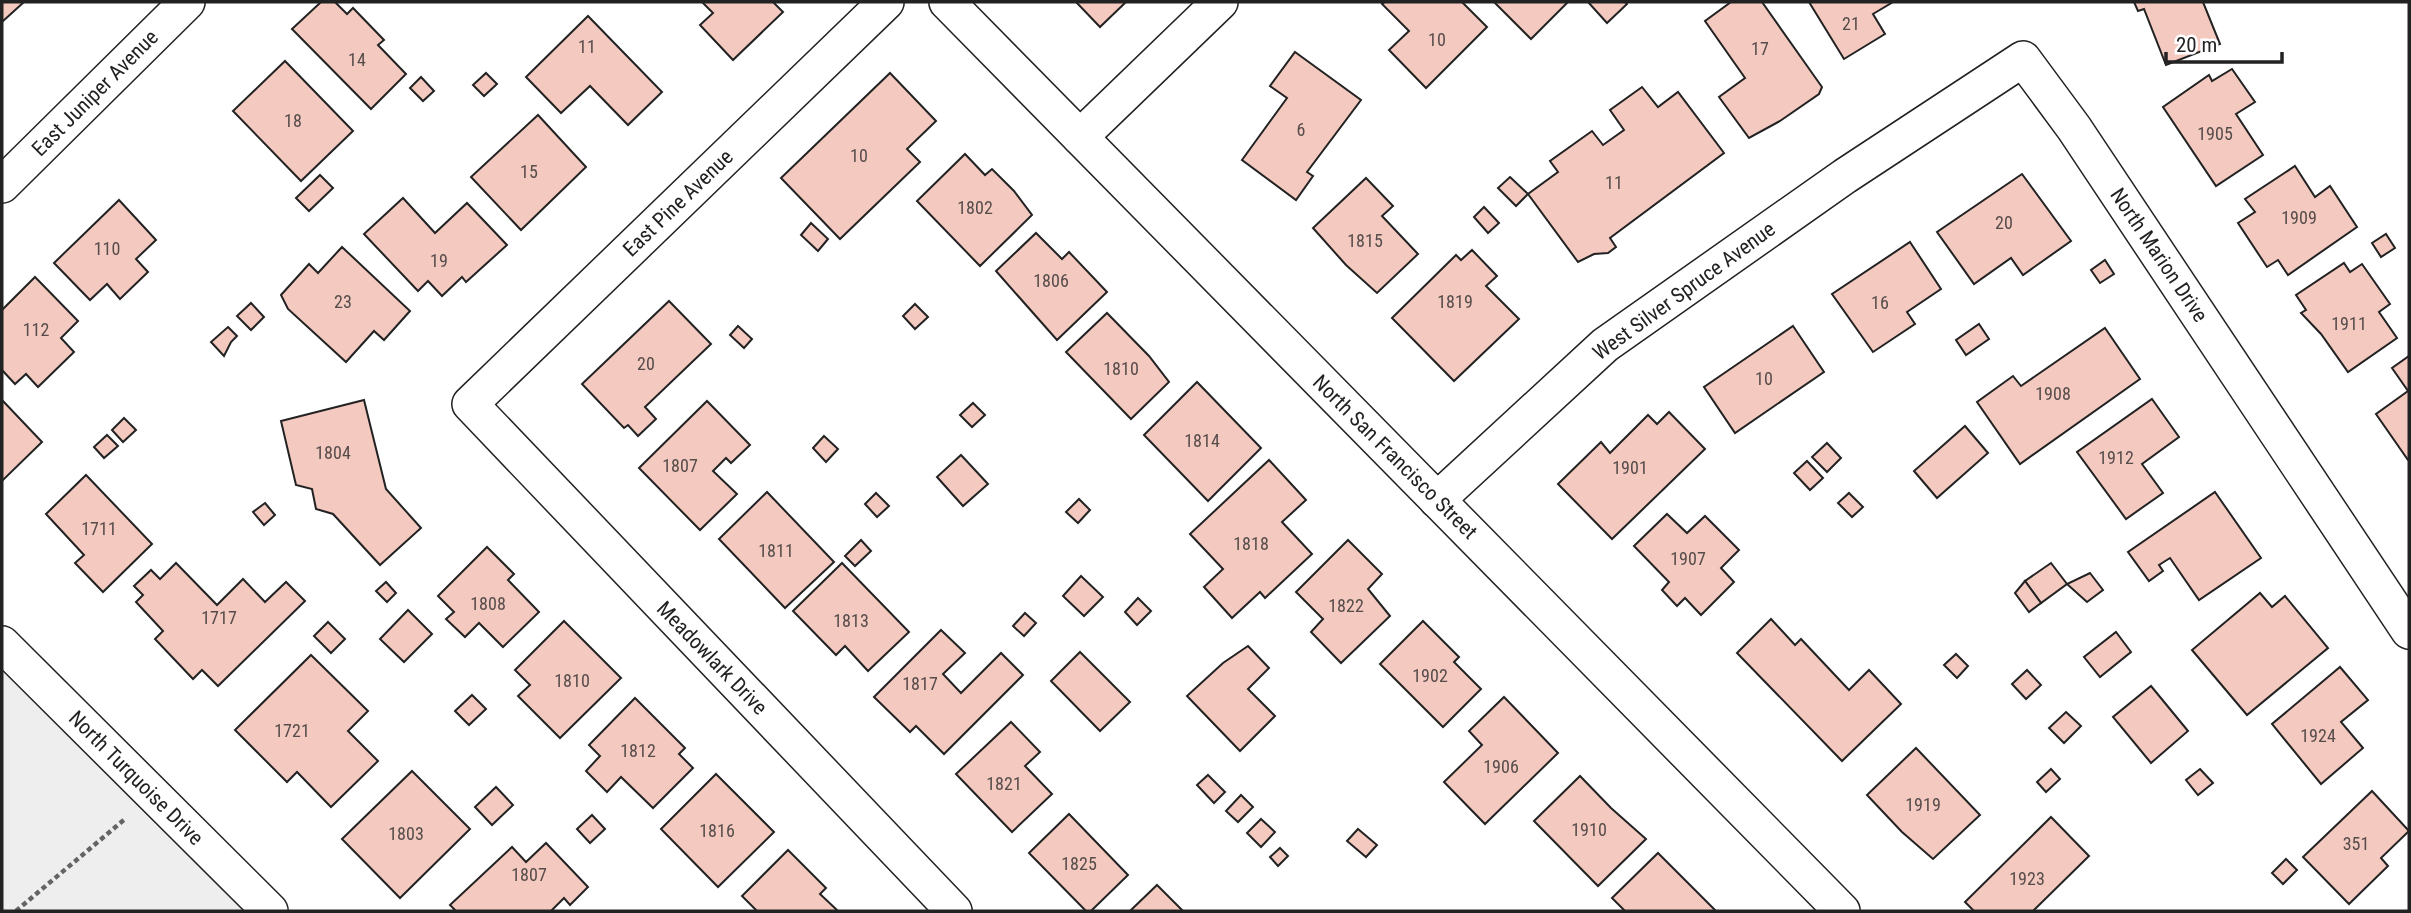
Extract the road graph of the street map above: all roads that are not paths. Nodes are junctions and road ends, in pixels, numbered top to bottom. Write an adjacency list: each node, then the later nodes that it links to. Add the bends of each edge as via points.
1 (187, 2): 7 (street, East Juniper Avenue)
2 (886, 2): 8 (street, East Pine Avenue)
3 (947, 2): 5 (street, North San Francisco Street)
4 (1220, 2): 5 (street)
5 (1080, 137): 9 (street, North San Francisco Street)
6 (1844, 176): 9 (street, West Silver Spruce Avenue, via 1605,345); 10 (street, North Marion Drive, via 2024,59)
7 (2, 185)
8 (470, 404): 13 (street, Meadowlark Drive)
9 (1437, 500): 14 (street, North San Francisco Street)
10 (2409, 631)
11 (2, 644): 12 (street, North Turquoise Drive)
12 (270, 911)
13 (954, 911)
14 (1843, 911)

